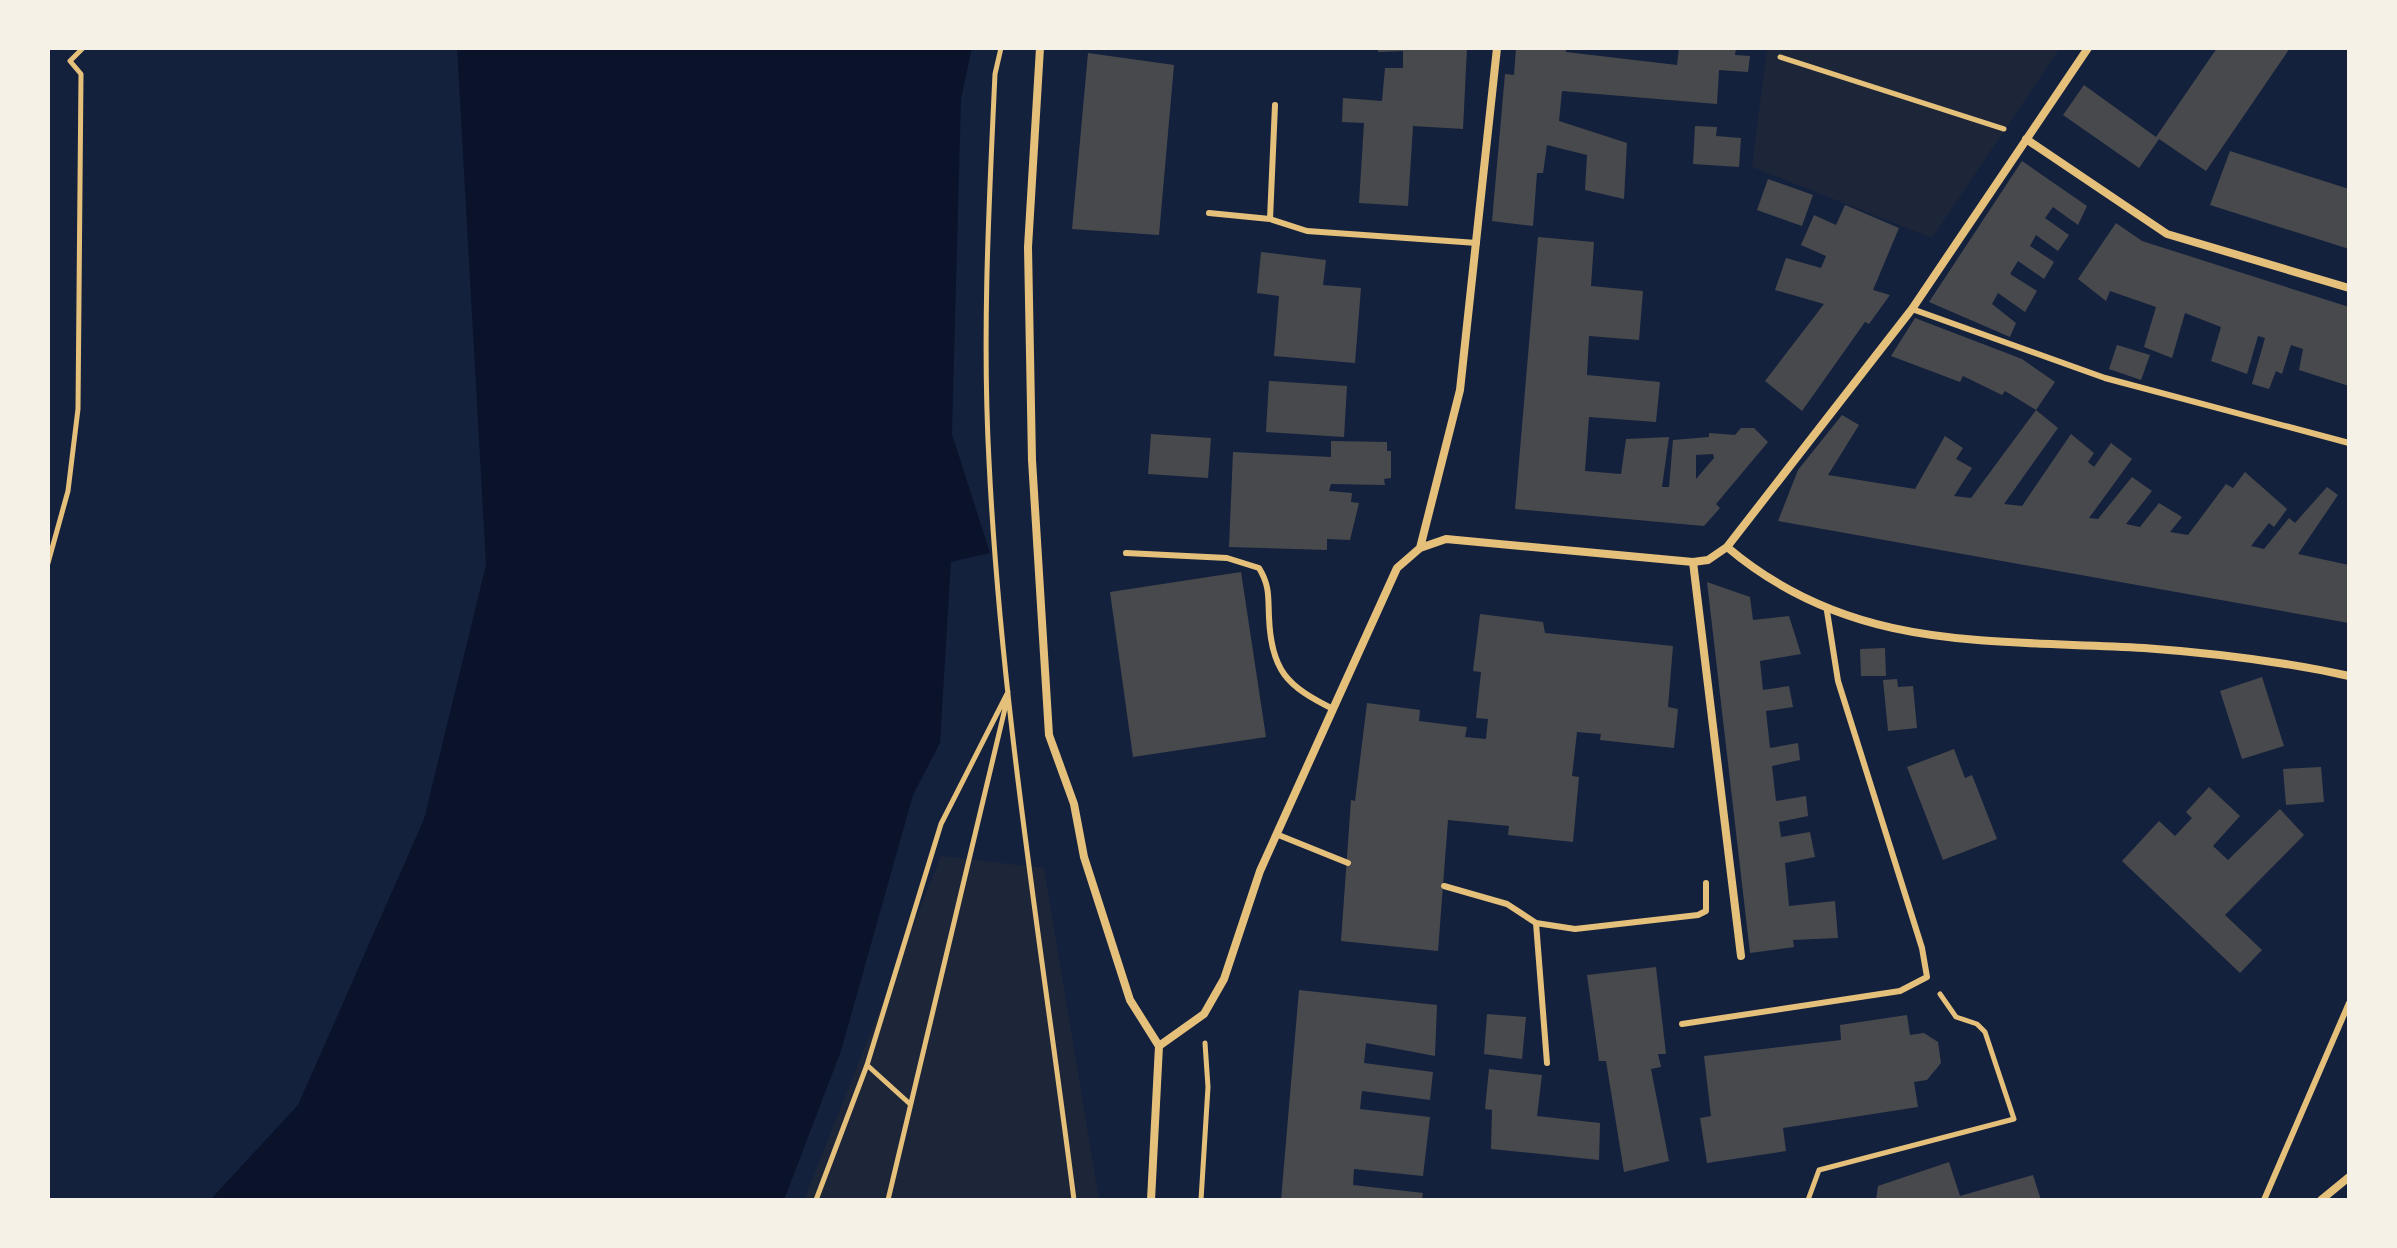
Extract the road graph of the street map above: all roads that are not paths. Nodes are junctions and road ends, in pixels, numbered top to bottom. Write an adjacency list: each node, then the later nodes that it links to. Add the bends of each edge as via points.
1 (1040, 48): 27 (street, via 1028,247 1032,460 1049,735 1130,1000)
2 (1497, 48): 8 (street)
3 (2088, 48): 5 (street)
4 (1275, 105): 7 (lane)
5 (2026, 139): 9 (street, via 2167,234); 10 (street)
6 (1209, 213): 7 (lane)
7 (1270, 219): 8 (lane, via 1307,231)
8 (1477, 243): 13 (street, via 1460,390)
9 (2349, 288)
10 (1912, 309): 11 (lane, via 2105,378); 12 (street)
11 (2349, 443)
12 (1727, 547): 15 (street, via 1708,560); 16 (street, via 1756,572)
13 (1420, 548): 15 (street, via 1446,539); 18 (street, via 1397,568)
14 (1126, 553): 18 (lane, via 1227,558 1259,568 1269,584 1272,652 1282,673 1295,690)
15 (1693, 562): 24 (street)
16 (1827, 611): 17 (street, via 1910,634 2271,659); 26 (lane, via 1838,681 1927,977 1900,991)
17 (2349, 676)
18 (1333, 709): 19 (street)
19 (1276, 834): 20 (lane); 27 (street, via 1236,951 1204,1014)
20 (1348, 863)
21 (1706, 883): 23 (lane, via 1706,911 1698,915 1575,929)
22 (1444, 886): 23 (lane, via 1507,904)
23 (1536, 923): 28 (lane)
24 (1741, 956)
25 (2349, 1003): 31 (lane)
26 (1682, 1024)
27 (1159, 1046): 30 (street)
28 (1547, 1063)
29 (2349, 1177): 32 (street)
30 (1151, 1200)
31 (2264, 1200)
32 (2321, 1200)

